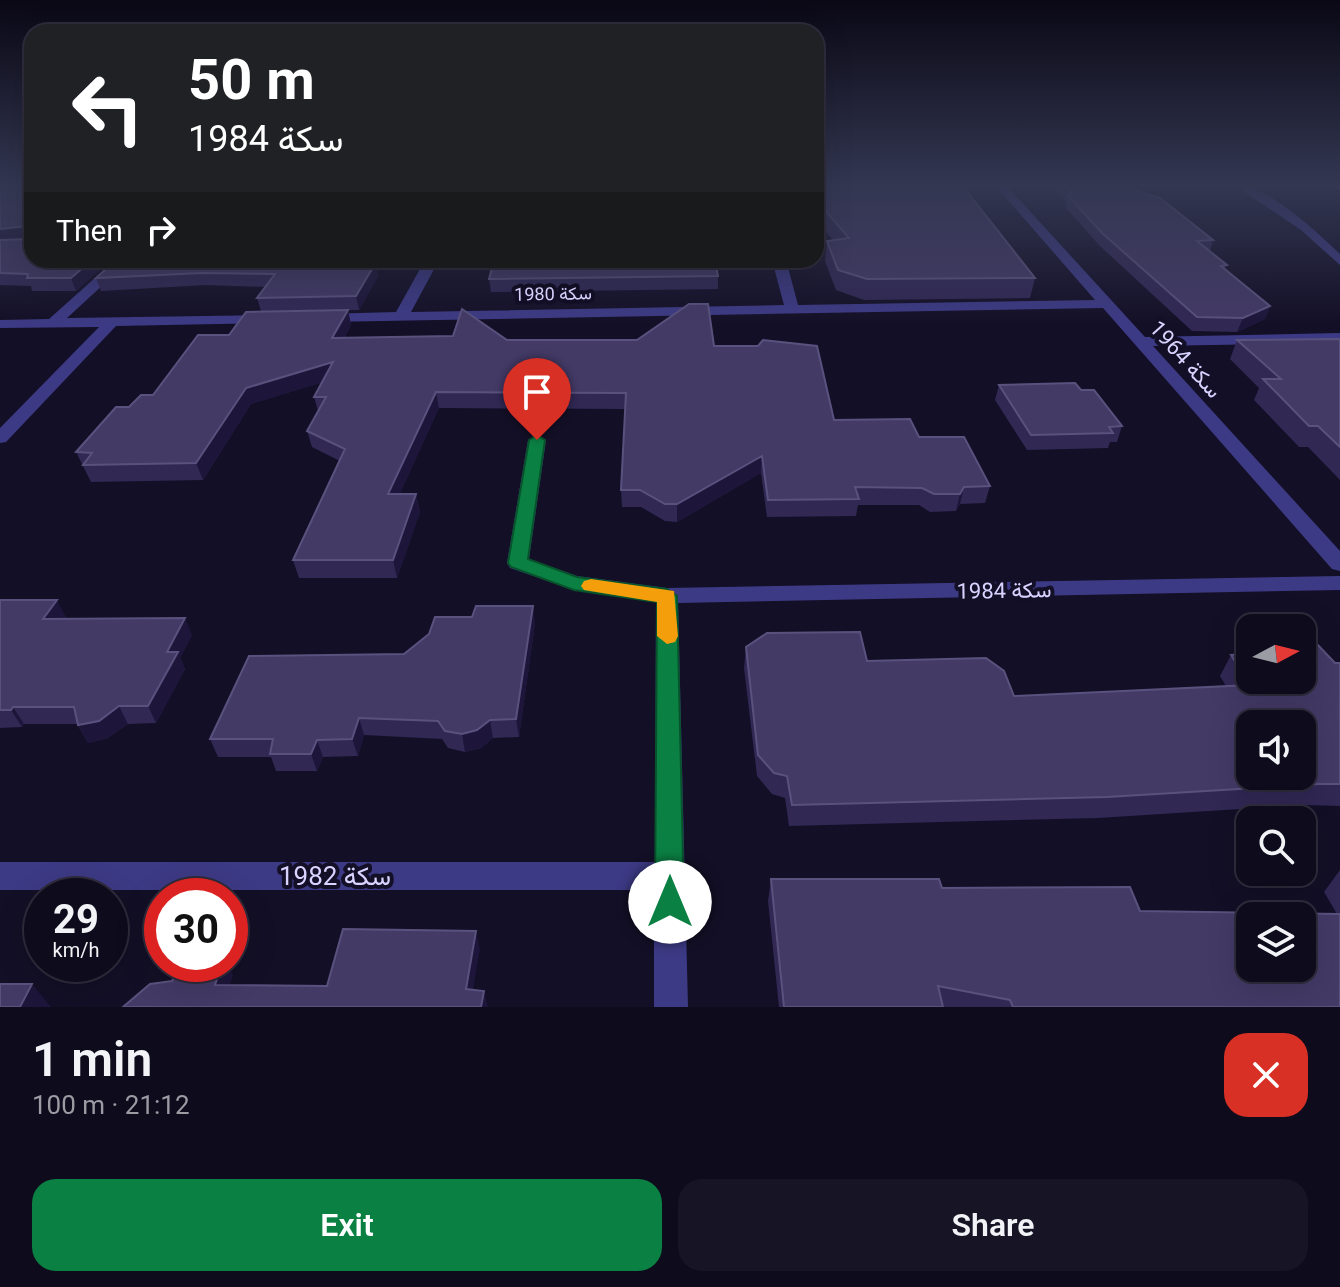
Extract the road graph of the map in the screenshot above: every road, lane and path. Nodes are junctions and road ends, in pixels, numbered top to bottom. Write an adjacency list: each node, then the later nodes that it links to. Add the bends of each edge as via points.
1 (1041, 231): 7 (street, سكة 1964)
2 (1309, 231): 3 (street)
3 (1340, 261)
4 (114, 268): 13 (street)
5 (428, 268): 9 (street)
6 (781, 268): 8 (street)
7 (1106, 304): 8 (street, سكة 1980); 16 (street, سكة 1964)
8 (792, 310): 9 (street, سكة 1980)
9 (401, 317): 10 (street, سكة 1980)
10 (310, 318)
11 (279, 319): 12 (street)
12 (112, 322): 13 (street); 17 (street)
13 (53, 323): 14 (street)
14 (0, 324)
15 (1340, 338): 16 (street)
16 (1141, 342): 19 (street, سكة 1964)
17 (0, 438)
18 (537, 440): 21 (street, سكة 1984, via 518,563 574,583)
19 (1340, 564)
20 (1340, 583): 21 (street, سكة 1984)
21 (667, 596): 23 (street)
22 (0, 876): 23 (street, سكة 1982)
23 (669, 876): 24 (street)
24 (671, 1007)

